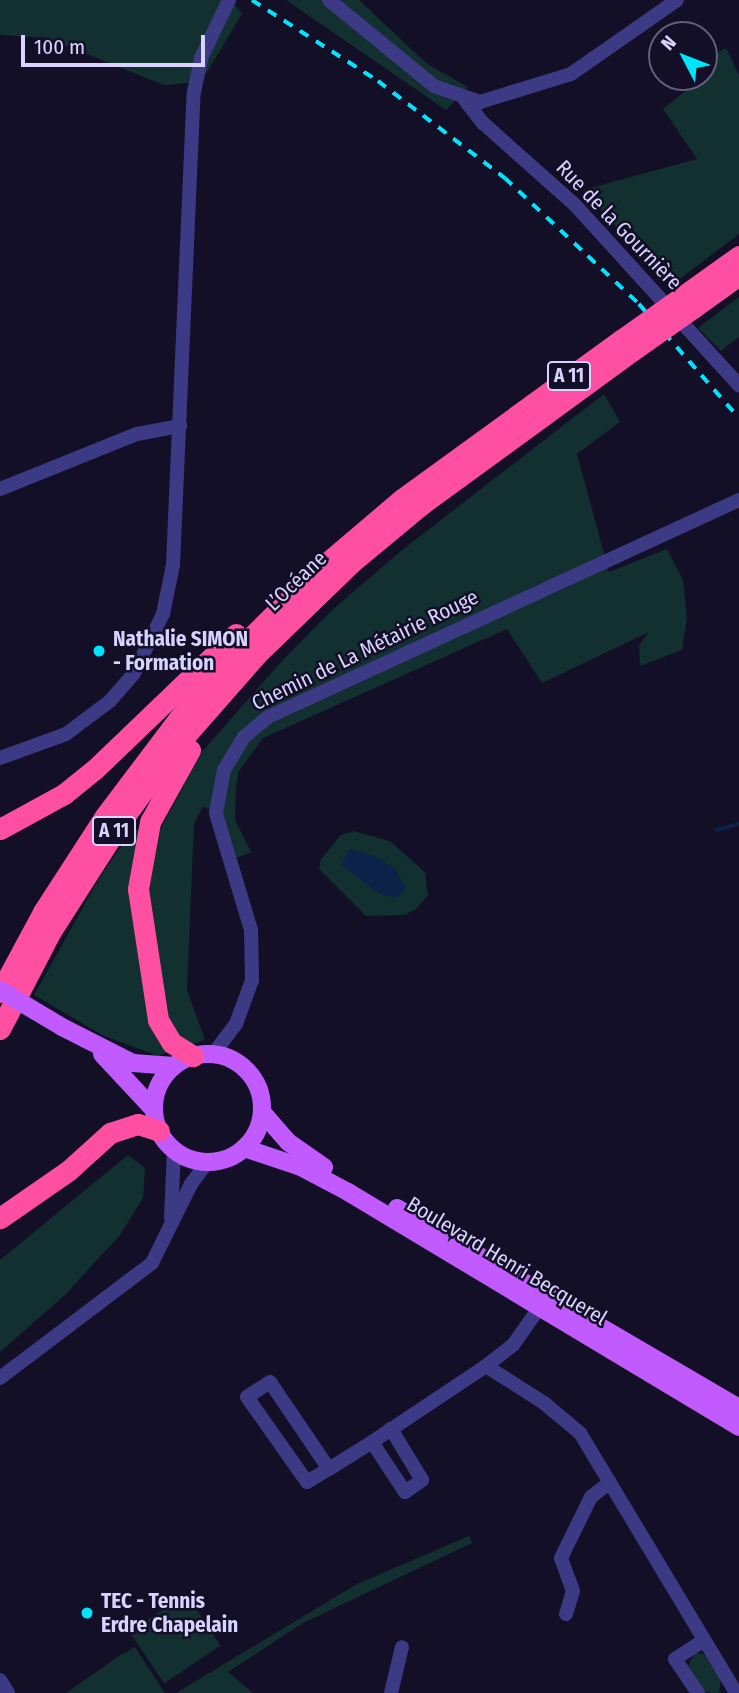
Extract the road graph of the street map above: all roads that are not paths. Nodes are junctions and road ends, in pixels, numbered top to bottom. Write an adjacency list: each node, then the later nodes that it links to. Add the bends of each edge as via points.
1 (229, 0): 10 (street, via 201,58 194,92)
2 (329, 0): 4 (street, via 428,82)
3 (677, 0): 4 (street, via 571,74 499,99)
4 (464, 99): 9 (street, Rue de la Gournière, via 483,123 575,205)
5 (739, 257): 7 (highway, L’Océane / A 11)
6 (739, 275): 7 (highway, L’Océane / A 11)
7 (688, 302): 8 (highway, L’Océane / A 11, bridge)
8 (626, 345): 13 (highway, L’Océane / A 11, via 454,458); 14 (highway, L’Océane / A 11, via 351,563)
9 (739, 385)
10 (180, 426): 11 (street, via 137,434); 15 (street, via 170,589 149,645 123,687 93,716 50,742)
11 (0, 489)
12 (739, 500): 20 (street, Chemin de La Métairie Rouge, via 268,717 244,737 224,771 216,813 251,930 252,980 236,1024)
13 (322, 567): 16 (highway, via 296,578 95,769 55,799); 17 (highway, L’Océane / A 11, via 214,678 141,766 60,884)
14 (257, 654): 18 (highway, L’Océane / A 11, via 178,744 117,826 51,931); 20 (highway, via 246,681 159,799 139,864 139,915 158,1020 172,1044)
15 (0, 758)
16 (0, 829)
17 (0, 991): 19 (main road, bridge)
18 (0, 1029)
19 (92, 1045): 20 (main road, via 133,1063); 22 (main road, via 131,1080)
20 (194, 1058): 21 (main road, via 237,1062 251,1074 260,1091); 22 (main road, via 159,1086)
21 (262, 1112): 23 (main road, via 258,1129); 28 (main road, Boulevard Henri Becquerel, via 299,1151)
22 (156, 1121): 24 (main road); 26 (highway, via 110,1133 68,1171)
23 (244, 1148): 25 (main road); 28 (main road, Boulevard Henri Becquerel, via 301,1167)
24 (174, 1150): 25 (main road); 27 (street, via 176,1187)
25 (207, 1163): 27 (street, via 191,1184)
26 (0, 1218)
27 (168, 1236): 30 (street, via 139,1277)
28 (544, 1300): 29 (street, via 513,1345); 31 (main road, Boulevard Henri Becquerel); 32 (main road, Boulevard Henri Becquerel)
29 (486, 1366): 33 (street); 36 (street, via 544,1403 580,1433)
30 (0, 1378)
31 (739, 1408)
32 (739, 1427)
33 (391, 1429): 34 (street); 34 (street, via 422,1479 405,1492)
34 (372, 1442): 35 (street)
35 (329, 1469): 35 (street, via 270,1382 247,1397 307,1482)
36 (610, 1482): 37 (street, via 591,1497 561,1558 573,1591); 38 (street)
37 (566, 1614)
38 (704, 1640): 41 (street, via 675,1659); 44 (street)
39 (402, 1647): 43 (street)
40 (0, 1680): 42 (street)
41 (696, 1692)
42 (8, 1693)
43 (391, 1693)
44 (736, 1693)

